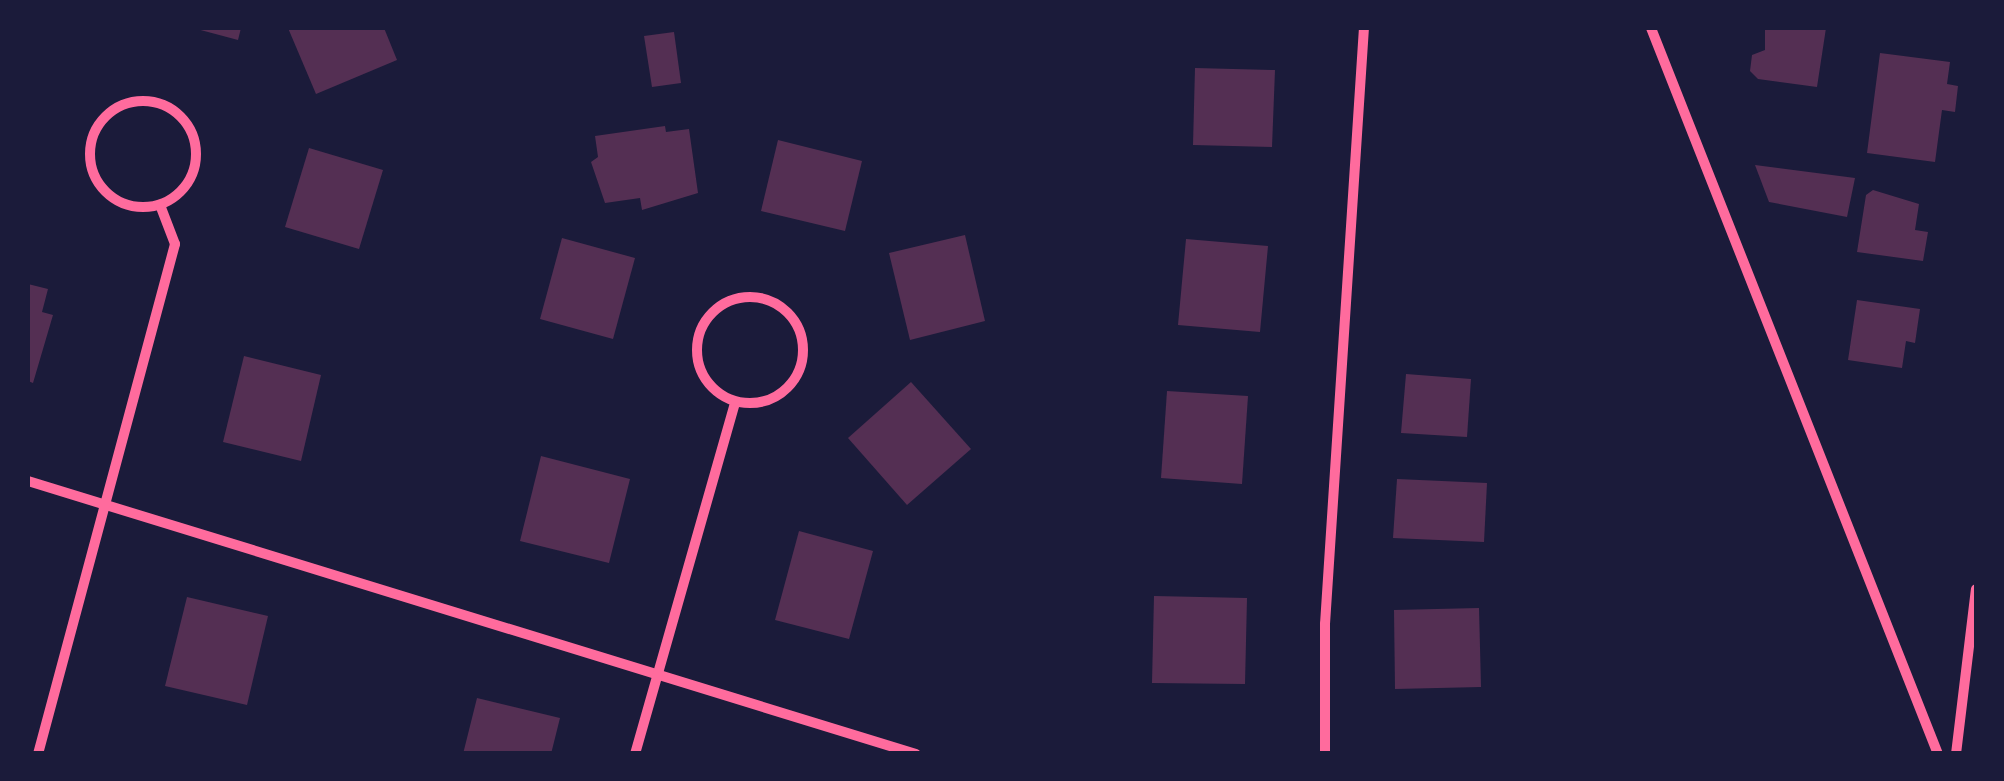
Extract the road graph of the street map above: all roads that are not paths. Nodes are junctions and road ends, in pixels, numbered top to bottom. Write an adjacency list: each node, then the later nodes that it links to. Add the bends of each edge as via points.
1 (1364, 28): 12 (street, via 1326,604)
2 (1651, 28): 13 (street)
3 (160, 205): 3 (street, via 191,178 194,136 167,105 126,102 95,129 92,170 119,202); 6 (street, via 175,244)
4 (735, 402): 4 (street, via 776,397 802,365 798,324 765,298 724,303 699,336 704,376); 8 (street)
5 (28, 481): 6 (street)
6 (100, 505): 8 (street); 9 (street)
7 (1976, 589): 14 (street)
8 (654, 678): 10 (street); 11 (street)
9 (38, 754)
10 (635, 754)
11 (916, 754)
12 (1325, 754)
13 (1938, 754)
14 (1956, 754)

